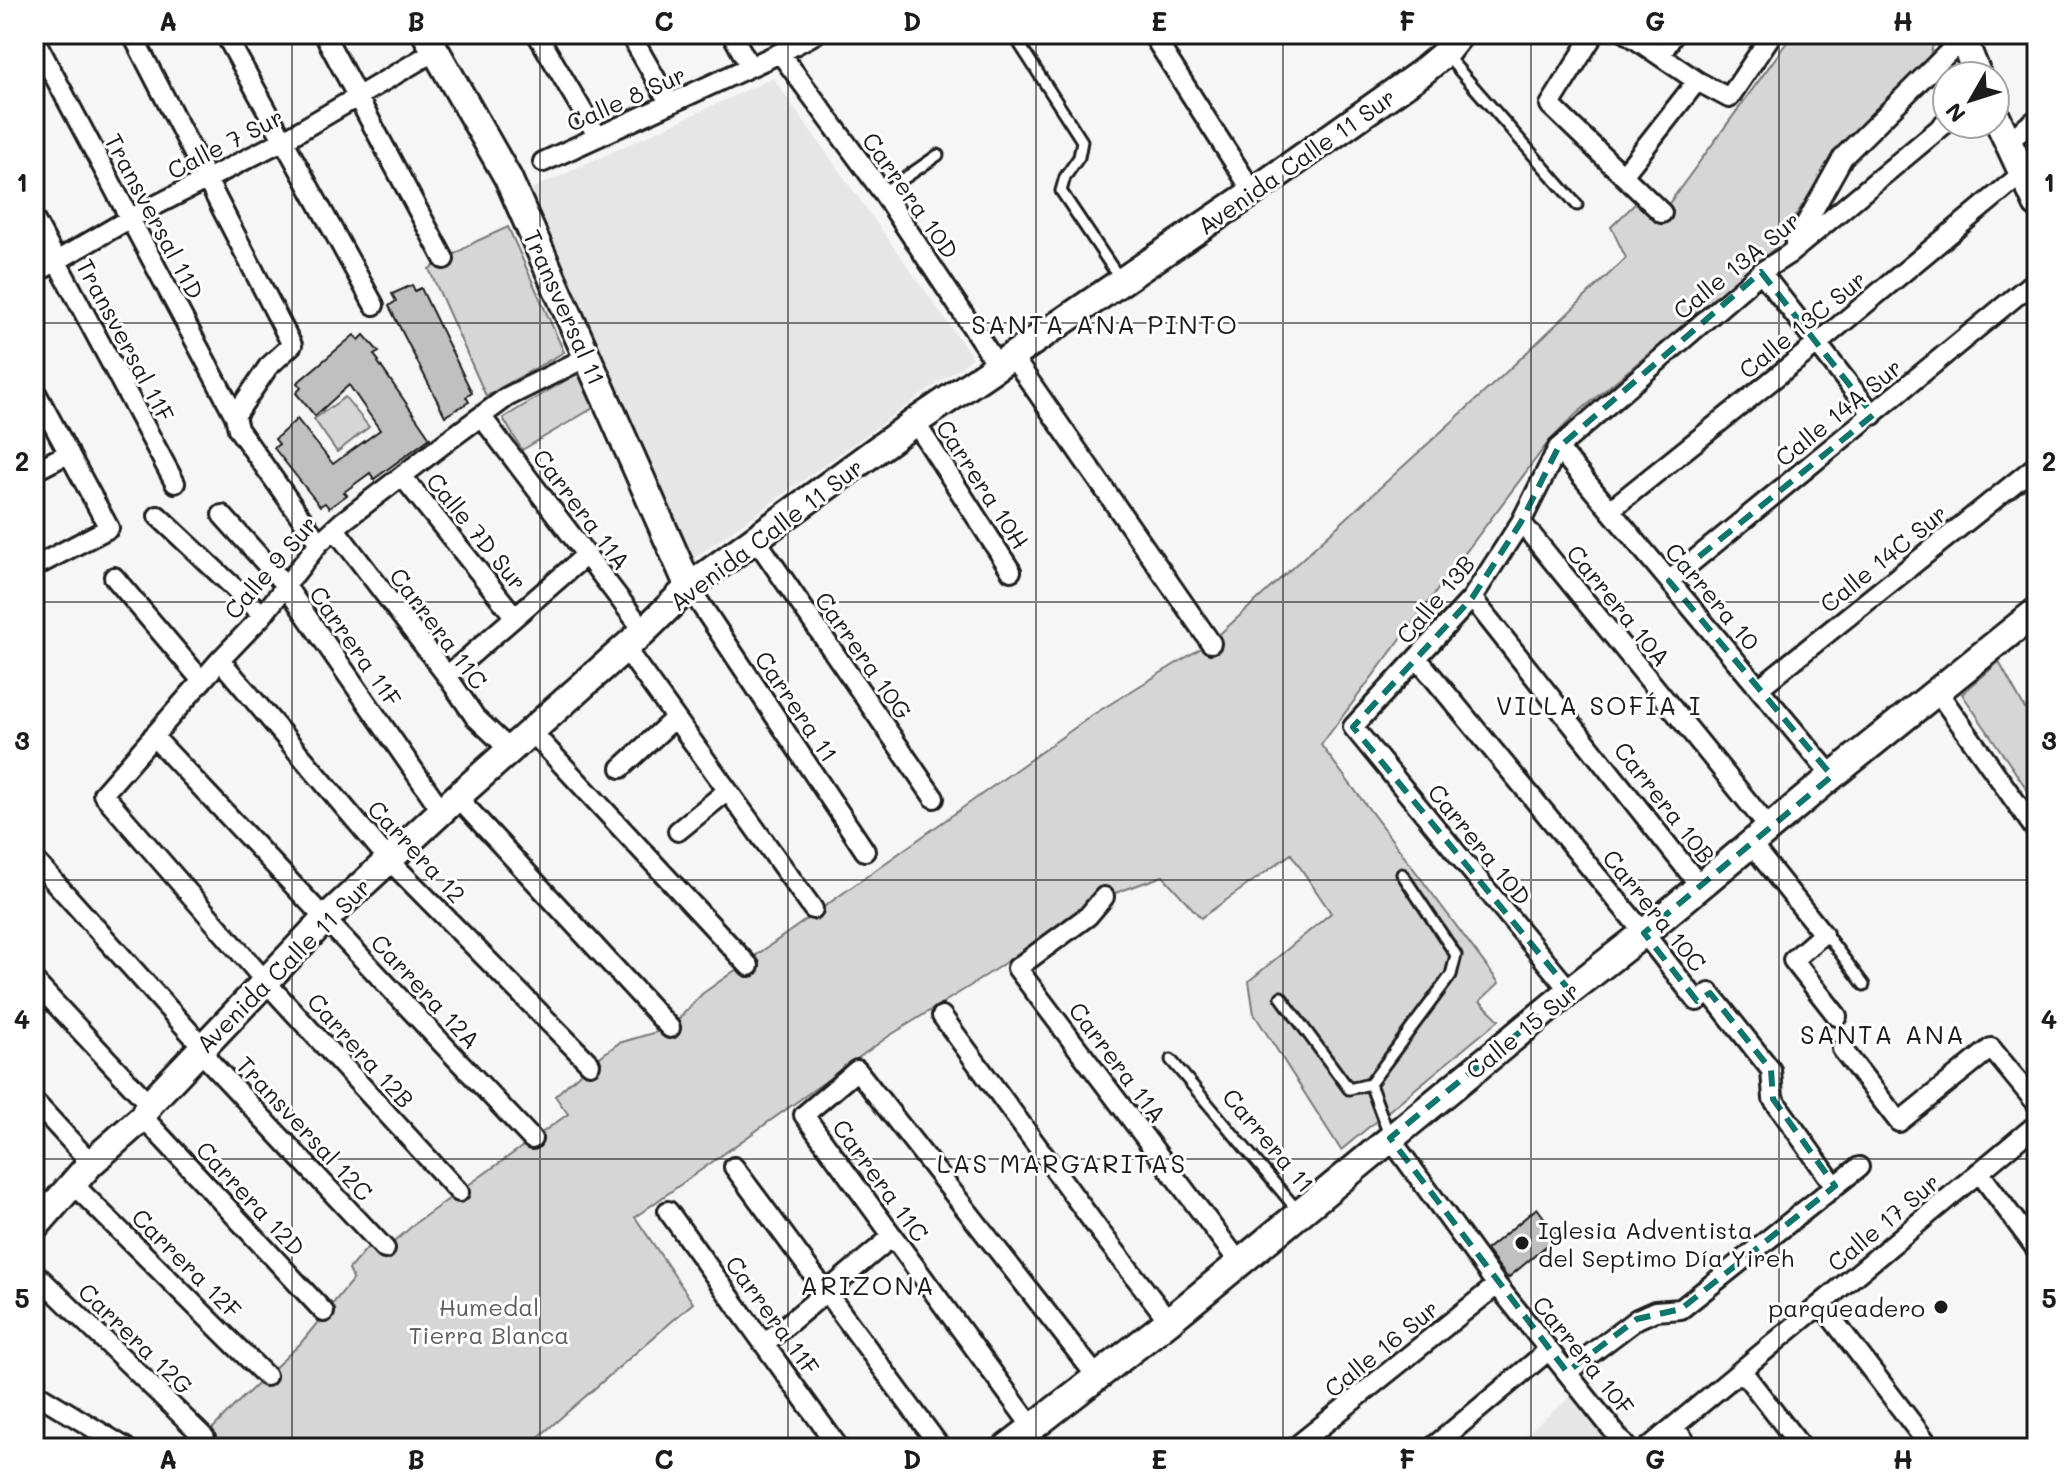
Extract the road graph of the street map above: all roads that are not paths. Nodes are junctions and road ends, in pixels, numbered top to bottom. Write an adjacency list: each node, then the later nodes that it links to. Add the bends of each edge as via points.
1 (132, 34): 34 (street)
2 (225, 34): 28 (street)
3 (324, 34): 23 (street)
4 (537, 34): 27 (street)
5 (630, 34): 24 (street)
6 (732, 34): 21 (street)
7 (815, 34): 18 (street, Calle 8 Sur)
8 (1013, 34): 48 (lane, via 1082,141 1061,191)
9 (1152, 34): 35 (street)
10 (1594, 34): 33 (street, via 1550,105)
11 (1628, 34): 19 (street)
12 (1674, 34): 19 (street)
13 (1772, 34): 22 (street, via 1729,98)
14 (1963, 35): 20 (street); 42 (street, via 1843,157)
15 (34, 38): 41 (street, Transversal 11D)
16 (430, 42): 23 (street, Calle 7 Sur); 51 (street, Transversal 11, via 508,178)
17 (1452, 44): 35 (street, Avenida Calle 11 Sur, via 1421,73); 38 (lane)
18 (780, 53): 21 (street, Calle 8 Sur); 36 (street, Carrera 10D)
19 (1660, 56): 22 (street)
20 (1972, 60)
21 (750, 67): 24 (street, Calle 8 Sur)
22 (1697, 81): 33 (street)
23 (358, 98): 28 (street, Calle 7 Sur); 43 (street)
24 (670, 104): 27 (street, Calle 8 Sur)
25 (2037, 119): 29 (street)
26 (1931, 135): 42 (street, Calle 13A Sur)
27 (598, 137): 31 (street, Calle 8 Sur)
28 (284, 140): 34 (street, Calle 7 Sur); 49 (street)
29 (2008, 141): 32 (street)
30 (938, 155): 36 (lane)
31 (543, 162)
32 (2023, 173): 37 (street); 50 (street, Calle 13C Sur)
33 (1624, 174): 39 (street)
34 (207, 180): 41 (street, Calle 7 Sur); 55 (street, via 292,345 268,367)
35 (1253, 192): 48 (street, Avenida Calle 11 Sur)
36 (883, 193): 52 (street, Carrera 10D)
37 (2037, 204)
38 (1577, 205)
39 (1662, 213)
40 (34, 219): 44 (street, Transversal 11F)
41 (129, 219): 44 (street, Calle 7 Sur); 55 (street, Transversal 11D)
42 (1789, 254): 45 (street, Calle 13A Sur)
43 (444, 259)
44 (57, 261): 46 (street, Calle 7 Sur); 63 (street, Transversal 11F)
45 (1761, 272): 50 (street); 58 (street, Calle 13A Sur)
46 (34, 274)
47 (2037, 279): 54 (street, Calle 14A Sur)
48 (1122, 282): 52 (street, Avenida Calle 11 Sur)
49 (374, 305)
50 (1817, 344): 54 (street); 64 (street, Calle 13C Sur)
51 (587, 357): 56 (street, Calle 9 Sur); 77 (street, Transversal 11)
52 (1005, 361): 57 (street, Avenida Calle 11 Sur); 83 (street, Carrera 10D)
53 (34, 389): 59 (street)
54 (1873, 415): 75 (street, Calle 14A Sur)
55 (235, 416): 70 (street, Transversal 11D, via 238,429)
56 (481, 416): 62 (street, Calle 9 Sur, via 446,433); 71 (street, Carrera 11A)
57 (915, 422): 69 (street, Avenida Calle 11 Sur); 73 (street, Carrera 10H)
58 (1558, 448): 64 (street, Carrera 10); 67 (street, Calle 13B)
59 (69, 453): 61 (street); 72 (street, via 109,528)
60 (2037, 465): 88 (street, Calle 14C Sur)
61 (34, 471)
62 (402, 476): 68 (street, Calle 9 Sur); 81 (street, Calle 7D Sur)
63 (175, 483)
64 (1610, 510): 75 (street, Carrera 10)
65 (222, 515): 76 (street, Carrera 11F)
66 (158, 516): 80 (street)
67 (1521, 522): 78 (street, Calle 13B); 103 (street, Carrera 10A)
68 (335, 529): 70 (street, Calle 9 Sur); 86 (street, Carrera 11C)
69 (755, 538): 77 (street, Avenida Calle 11 Sur); 99 (street, Carrera 10G)
70 (319, 543): 76 (street, Calle 9 Sur)
71 (586, 555): 81 (street); 82 (street, Carrera 11A)
72 (34, 567)
73 (1011, 571)
74 (114, 577): 87 (street)
75 (1669, 581): 88 (street, Carrera 10)
76 (285, 585): 80 (street, Calle 9 Sur); 100 (street, Carrera 11F)
77 (689, 587): 82 (street, Avenida Calle 11 Sur); 104 (street, Carrera 11)
78 (1472, 598): 84 (street, Calle 13B); 108 (street, Carrera 10B)
79 (2037, 611): 89 (street, Calle 15 Sur)
80 (263, 615): 85 (street, Calle 9 Sur)
81 (515, 617): 86 (street)
82 (634, 639): 90 (street, Carrera 11A); 92 (street, Avenida Calle 11 Sur)
83 (1211, 643)
84 (1417, 658): 91 (street, Calle 13B); 112 (street, Carrera 10C)
85 (220, 660): 87 (street, Calle 9 Sur); 106 (street, Carrera 12)
86 (447, 676): 94 (street, Carrera 11C, via 475,717)
87 (202, 681): 93 (street, Calle 9 Sur)
88 (1759, 688): 96 (street, Carrera 10)
89 (1937, 691): 96 (street, Calle 15 Sur); 102 (street)
90 (675, 718): 95 (street); 97 (street, Carrera 11A)
91 (1353, 727): 118 (street, Carrera 10D)
92 (531, 731): 94 (street, Avenida Calle 11 Sur); 114 (street)
93 (153, 736): 98 (street, Calle 9 Sur); 111 (street, Carrera 12A)
94 (510, 750): 100 (street, Avenida Calle 11 Sur)
95 (621, 768)
96 (1832, 776): 103 (street, Calle 15 Sur)
97 (727, 791): 101 (street); 110 (street, Carrera 11A)
98 (103, 794): 116 (street, Carrera 12B)
99 (934, 798)
100 (450, 804): 106 (street, Avenida Calle 11 Sur); 122 (street, Carrera 11F)
101 (678, 831)
102 (2037, 832)
103 (1760, 837): 108 (street, Calle 15 Sur); 113 (street, Carrera 10A)
104 (865, 851)
105 (34, 859): 123 (street, Transversal 12C)
106 (389, 860): 111 (street, Avenida Calle 11 Sur); 126 (street, Carrera 12)
107 (1402, 874): 127 (lane, via 1456,955 1451,975)
108 (1700, 886): 112 (street, Calle 15 Sur)
109 (1104, 897): 147 (street, Carrera 11A, via 1088,916 1017,968)
110 (813, 909)
111 (325, 919): 116 (street, Avenida Calle 11 Sur); 133 (street, Carrera 12A)
112 (1644, 933): 118 (street, Calle 15 Sur); 139 (street, Carrera 10C, via 1697,1001 1710,993 1771,1070 1773,1099)
113 (1823, 934): 117 (lane); 121 (street, via 1793,960)
114 (749, 966)
115 (34, 981): 130 (street, Carrera 12D)
116 (265, 981): 123 (street, Avenida Calle 11 Sur); 140 (street, Carrera 12B)
117 (1864, 985)
118 (1570, 991): 132 (street, Calle 15 Sur)
119 (1281, 997): 127 (lane, via 1349,1089)
120 (942, 1016): 153 (street)
121 (1837, 1016)
122 (670, 1028)
123 (202, 1046): 130 (street, Avenida Calle 11 Sur); 145 (street, Transversal 12C, via 209,1061)
124 (1842, 1049): 129 (street, via 1899,1122 1991,1048)
125 (1171, 1060): 142 (lane, Carrera 11)
126 (590, 1064)
127 (1370, 1084): 132 (lane)
128 (34, 1101): 134 (street)
129 (2037, 1104)
130 (146, 1110): 134 (street, Avenida Calle 11 Sur); 152 (street, Carrera 12D)
131 (2035, 1128): 137 (street, Calle 17 Sur)
132 (1390, 1138): 142 (street, Calle 15 Sur); 149 (street, Carrera 10F)
133 (532, 1139)
134 (91, 1163): 138 (street, Avenida Calle 11 Sur)
135 (734, 1167): 150 (street)
136 (1859, 1167): 139 (street)
137 (1979, 1172): 146 (street); 151 (street, Calle 17 Sur)
138 (74, 1185): 143 (street, Avenida Calle 11 Sur); 158 (street, Carrera 12F)
139 (1835, 1186): 157 (street, via 1681,1309 1637,1319)
140 (459, 1192)
141 (668, 1211): 154 (street, Carrera 11F)
142 (1300, 1214): 147 (street, Calle 15 Sur)
143 (34, 1228)
144 (893, 1236): 150 (street); 159 (street, Carrera 11C, via 804,1115 857,1070); 162 (street, Carrera 11C)
145 (385, 1249)
146 (2037, 1250)
147 (1239, 1262): 153 (street, Calle 15 Sur)
148 (34, 1272): 163 (street, Carrera 12G)
149 (1497, 1285): 155 (street, Carrera 10F); 168 (street, Calle 16 Sur)
150 (826, 1292): 154 (street); 166 (street)
151 (1821, 1304): 156 (street, Calle 17 Sur); 174 (street)
152 (324, 1312)
153 (1169, 1321): 159 (street, Calle 15 Sur)
154 (764, 1344): 165 (street, Carrera 11F)
155 (1549, 1350): 157 (street, Carrera 10F); 169 (street)
156 (1742, 1371): 161 (street, Calle 17 Sur); 173 (street)
157 (1567, 1372): 170 (street, Carrera 10F)
158 (266, 1376)
159 (1097, 1377): 162 (street, Calle 15 Sur)
160 (34, 1392): 164 (street)
161 (1674, 1427): 171 (street, Calle 17 Sur); 172 (street)
162 (1033, 1428): 167 (street, Calle 15 Sur)
163 (205, 1438)
164 (126, 1448)
165 (839, 1448)
166 (941, 1448)
167 (1006, 1448)
168 (1294, 1448)
169 (1432, 1448)
170 (1627, 1448)
171 (1648, 1448)
172 (1690, 1448)
173 (1802, 1448)
174 (1931, 1448)

